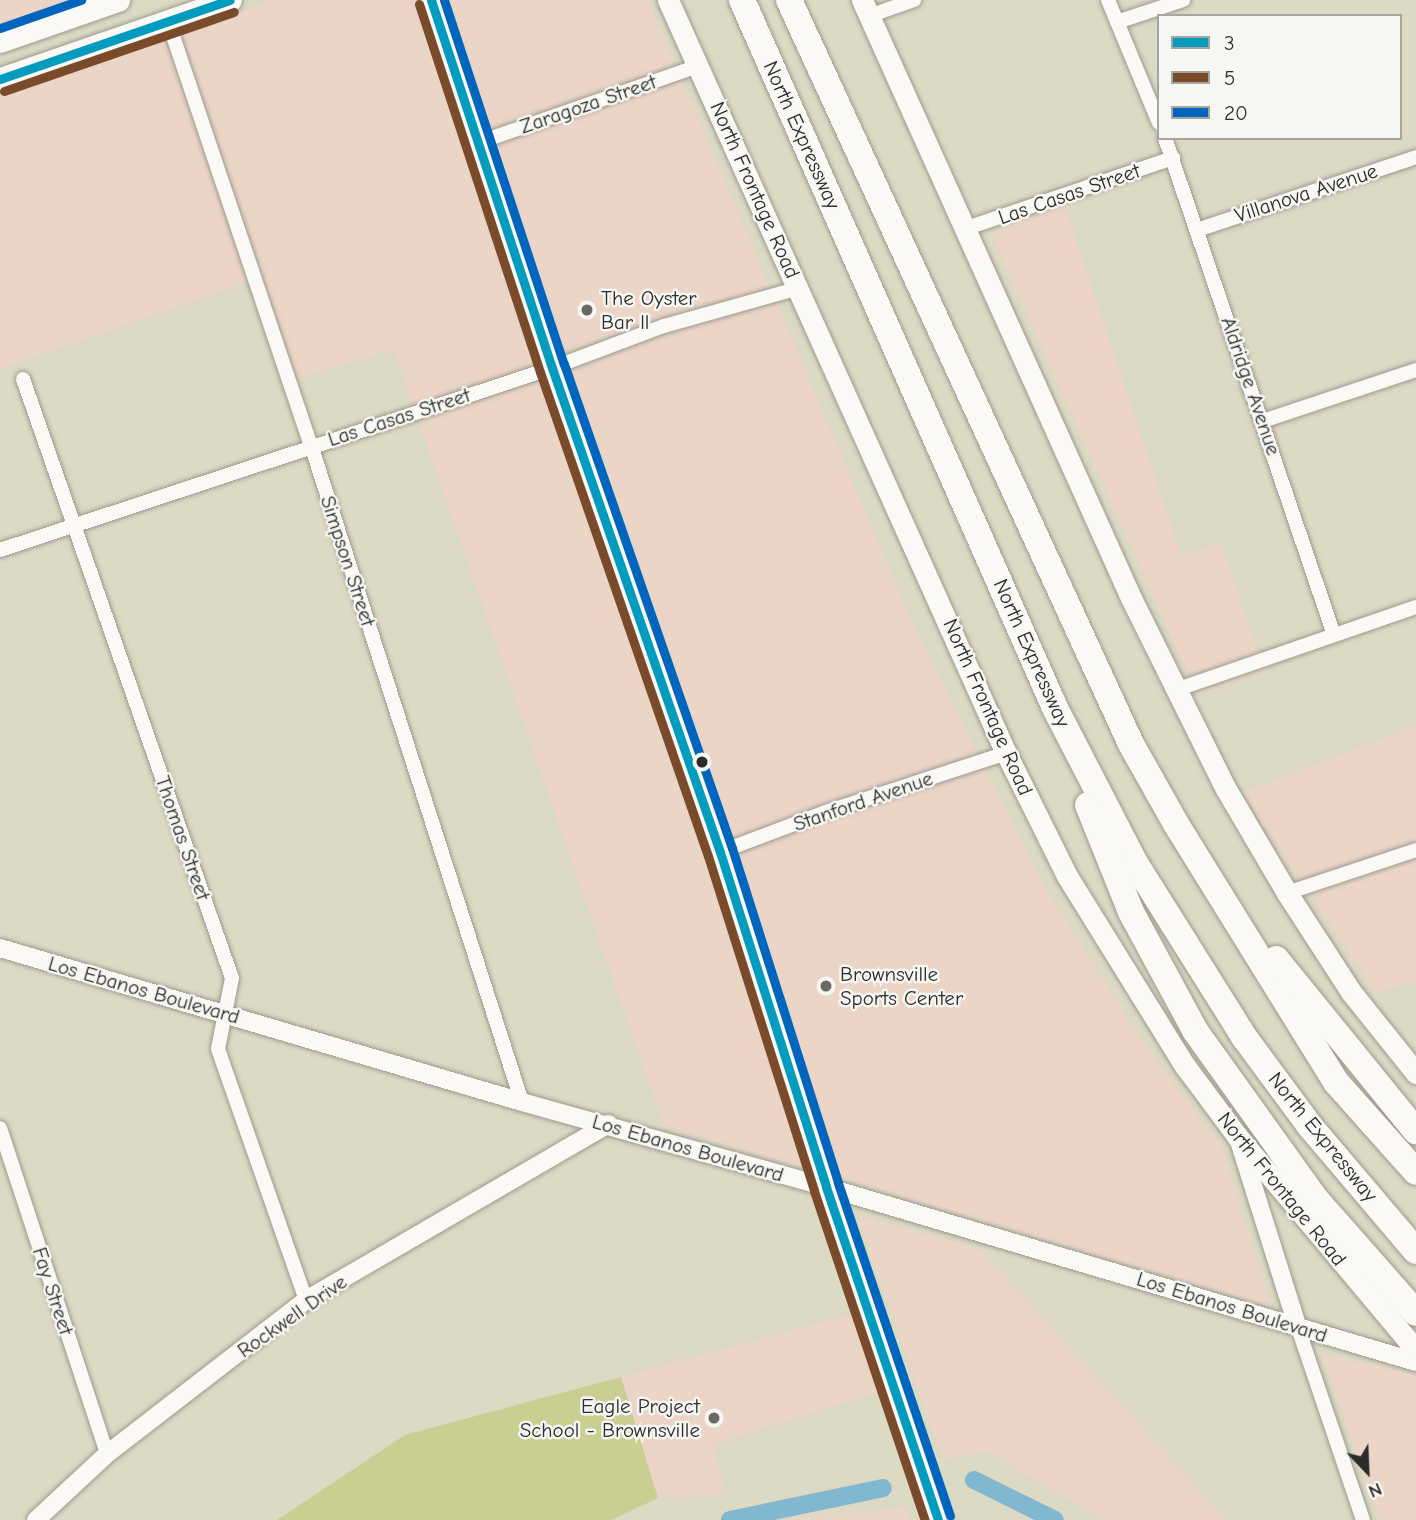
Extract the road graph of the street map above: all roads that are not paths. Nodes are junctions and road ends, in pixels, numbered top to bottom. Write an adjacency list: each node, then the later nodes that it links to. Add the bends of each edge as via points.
1 (118, 0): 13 (main road)
2 (230, 0): 11 (main road)
3 (431, 0): 18 (main road)
4 (668, 0): 14 (main road, North Frontage Road)
5 (742, 0): 31 (highway, North Expressway)
6 (789, 0): 36 (highway, North Expressway, via 1131,744)
7 (914, 0): 10 (street)
8 (1108, 0): 12 (street)
9 (1183, 0): 12 (street)
10 (866, 8): 21 (main road)
11 (168, 21): 15 (main road); 28 (street, Simpson Street)
12 (1117, 22): 16 (street)
13 (0, 41)
14 (698, 66): 18 (street, Zaragoza Street); 23 (main road, North Frontage Road)
15 (0, 79)
16 (1157, 118)
17 (1166, 140): 20 (street, Aldridge Avenue)
18 (478, 143): 24 (main road)
19 (1416, 157): 22 (street, Villanova Avenue)
20 (1173, 158): 21 (street, Las Casas Street); 22 (street, Aldridge Avenue)
21 (964, 229): 34 (main road)
22 (1197, 230): 27 (street, Aldridge Avenue)
23 (799, 288): 24 (street, Las Casas Street, via 664,327); 35 (main road, North Frontage Road)
24 (552, 368): 28 (street, Las Casas Street); 38 (main road)
25 (1416, 370): 27 (street)
26 (23, 379): 29 (street, Thomas Street)
27 (1263, 421): 33 (street, Aldridge Avenue)
28 (311, 446): 29 (street, Las Casas Street); 43 (street, Simpson Street)
29 (73, 525): 30 (street, Las Casas Street); 41 (street, Thomas Street, via 232,978)
30 (0, 550)
31 (986, 550): 50 (highway, North Expressway, via 1055,708 1135,863 1244,1037 1309,1125); 52 (highway, via 1130,912 1196,1032 1314,1196)
32 (1416, 607): 33 (street)
33 (1334, 635): 34 (street)
34 (1175, 690): 39 (main road)
35 (1006, 753): 38 (street, Stanford Avenue); 47 (main road, North Frontage Road, via 1067,876 1185,1066)
36 (1176, 824): 46 (highway, via 1265,944); 48 (highway, North Expressway, via 1336,1082)
37 (1416, 850): 39 (street)
38 (720, 852): 49 (main road)
39 (1287, 893): 42 (main road, via 1351,992)
40 (0, 948): 41 (street, Los Ebanos Boulevard)
41 (227, 1014): 43 (street, Los Ebanos Boulevard); 51 (street, Thomas Street, via 218,1049)
42 (1416, 1073)
43 (522, 1102): 44 (street, Los Ebanos Boulevard)
44 (608, 1125): 49 (street, Los Ebanos Boulevard); 51 (street, Rockwell Drive)
45 (0, 1128): 56 (street, Fay Street)
46 (1416, 1131)
47 (1237, 1136): 53 (street); 54 (main road, North Frontage Road)
48 (1416, 1172)
49 (826, 1187): 53 (street, Los Ebanos Boulevard); 58 (main road)
50 (1416, 1251)
51 (306, 1300): 56 (street, Rockwell Drive)
52 (1416, 1313)
53 (1297, 1325): 55 (street, Los Ebanos Boulevard); 59 (street)
54 (1416, 1350)
55 (1416, 1362)
56 (107, 1454): 57 (street, Rockwell Drive)
57 (36, 1520)
58 (938, 1520)
59 (1363, 1520)

